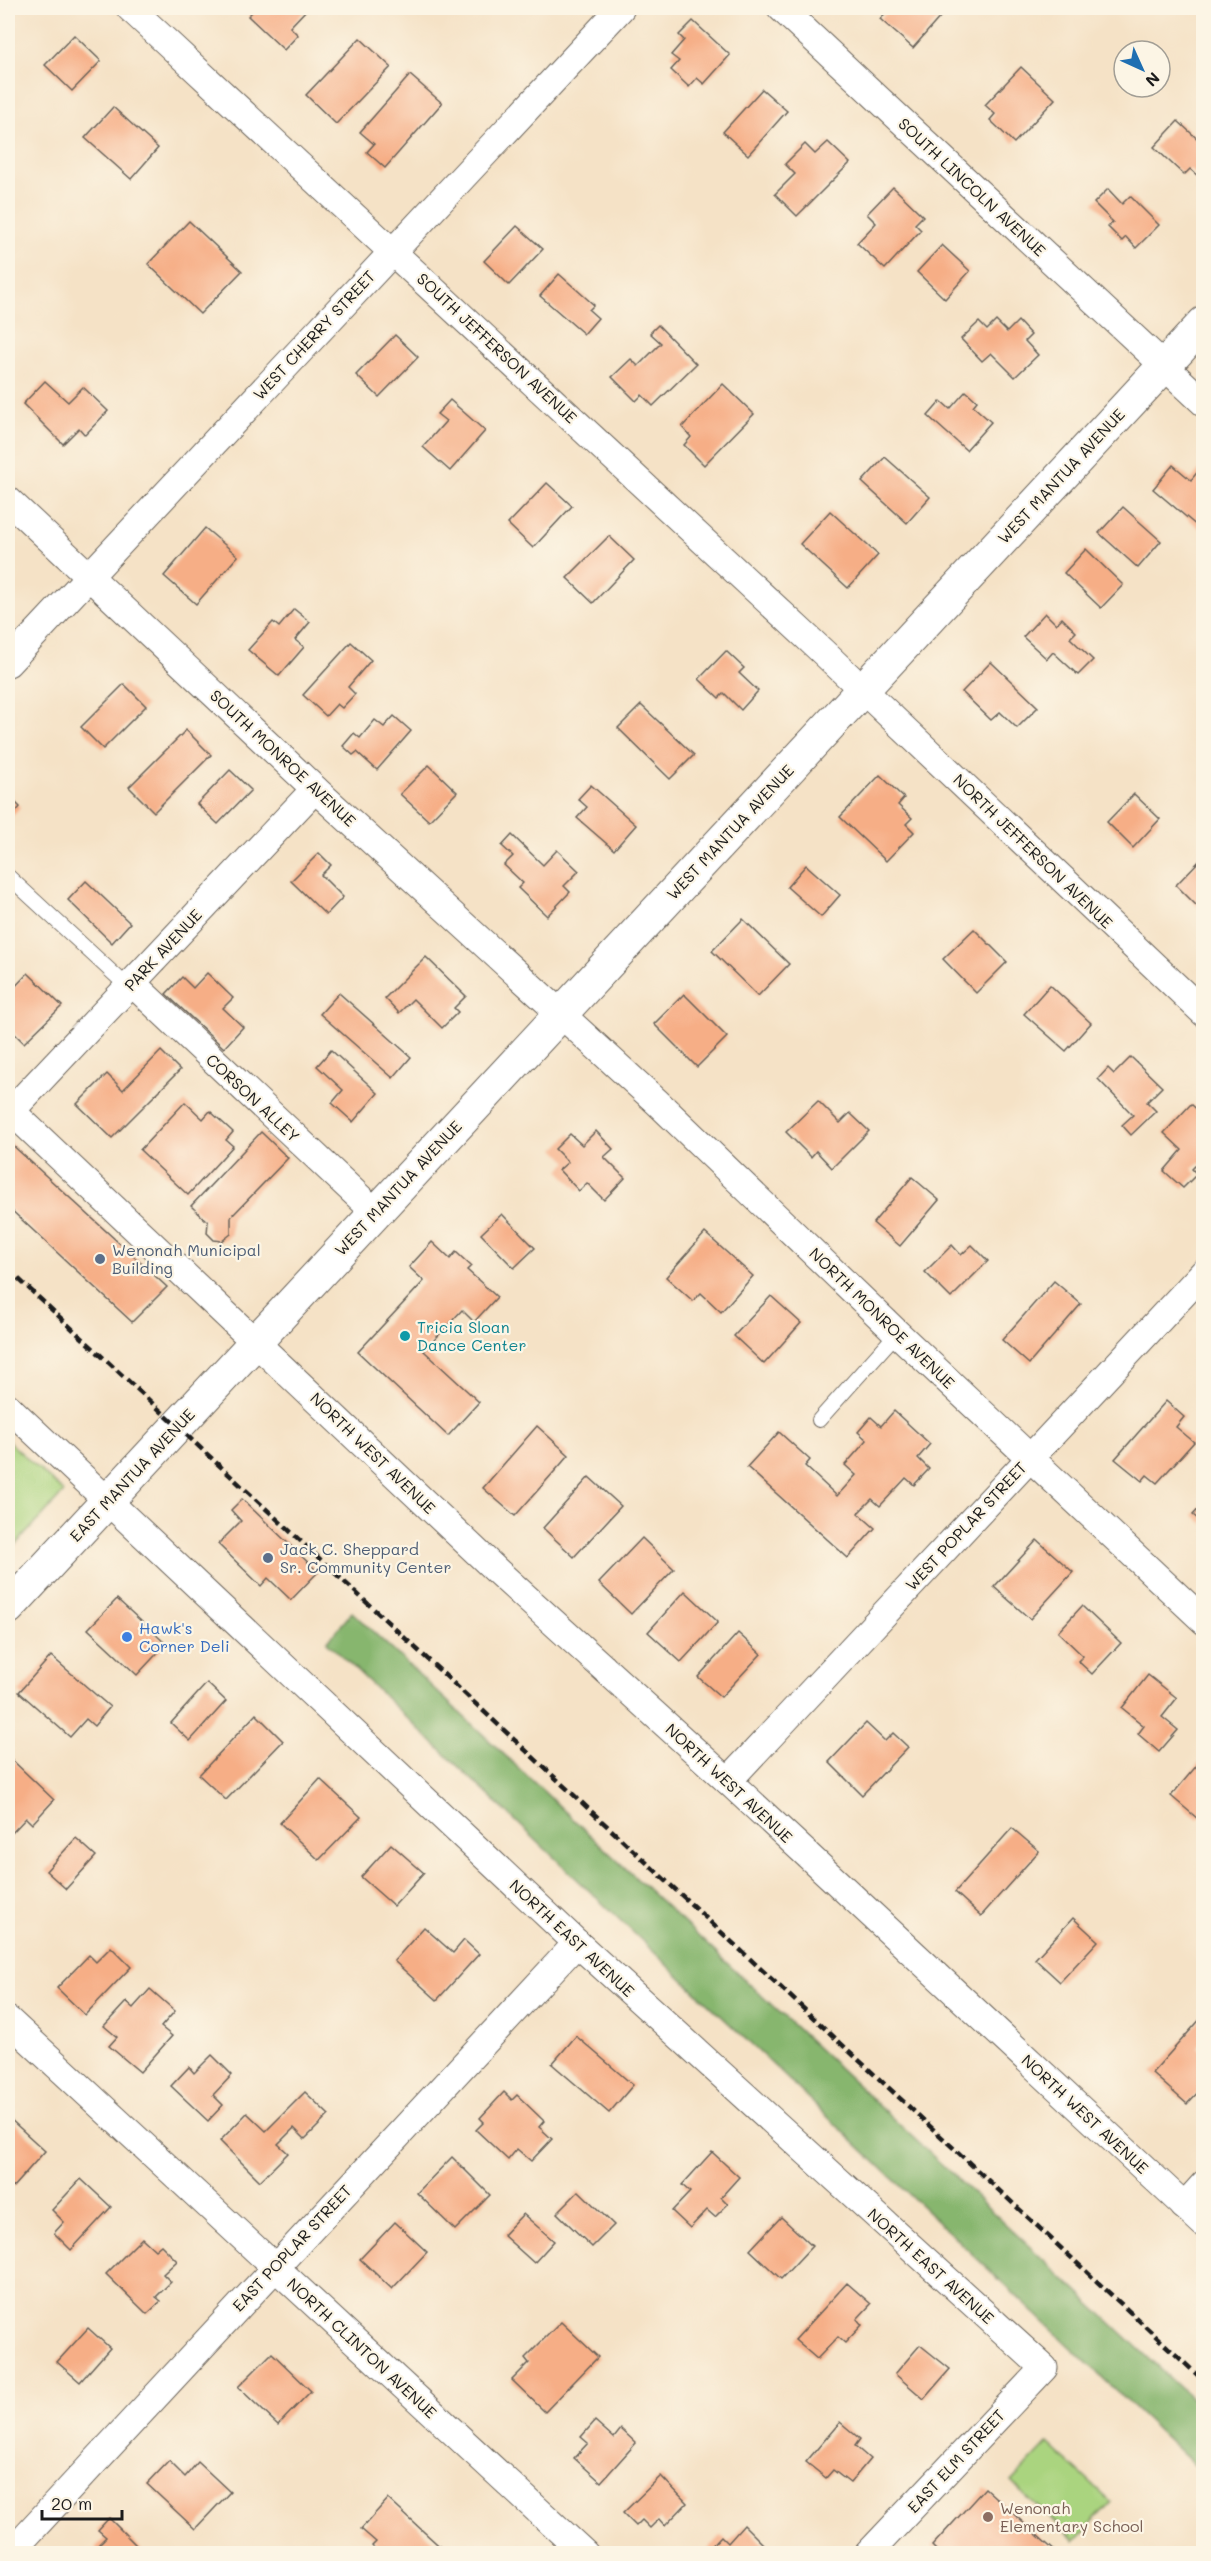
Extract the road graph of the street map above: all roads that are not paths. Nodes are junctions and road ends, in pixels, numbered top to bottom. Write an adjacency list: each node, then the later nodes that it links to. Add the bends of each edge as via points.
1 (130, 8): 4 (street, SOUTH JEFFERSON AVENUE)
2 (621, 8): 4 (street, WEST CHERRY STREET)
3 (781, 8): 6 (street, SOUTH LINCOLN AVENUE)
4 (393, 251): 9 (street, WEST CHERRY STREET); 11 (street, SOUTH JEFFERSON AVENUE)
5 (1203, 323): 6 (street, WEST MANTUA AVENUE)
6 (1164, 366): 7 (street, SOUTH LINCOLN AVENUE); 11 (street, WEST MANTUA AVENUE)
7 (1203, 403)
8 (8, 500): 9 (street, SOUTH MONROE AVENUE)
9 (90, 576): 10 (street, WEST CHERRY STREET); 12 (street, SOUTH MONROE AVENUE)
10 (8, 663)
11 (862, 689): 15 (street, NORTH JEFFERSON AVENUE); 16 (street, WEST MANTUA AVENUE)
12 (315, 789): 14 (street, PARK AVENUE); 16 (street, SOUTH MONROE AVENUE)
13 (8, 876): 14 (lane)
14 (130, 985): 17 (street, PARK AVENUE); 18 (street, CORSON ALLEY)
15 (1203, 1013)
16 (560, 1014): 18 (street, WEST MANTUA AVENUE); 20 (street, NORTH MONROE AVENUE)
17 (9, 1110): 21 (street, NORTH WEST AVENUE)
18 (375, 1212): 21 (street, WEST MANTUA AVENUE)
19 (1203, 1272): 24 (street, WEST POPLAR STREET)
20 (897, 1333): 23 (lane); 24 (street, NORTH MONROE AVENUE)
21 (256, 1342): 25 (street, EAST MANTUA AVENUE); 28 (street, NORTH WEST AVENUE, via 498,1572)
22 (8, 1407): 25 (street, NORTH EAST AVENUE)
23 (819, 1420)
24 (1030, 1458): 27 (street, NORTH MONROE AVENUE); 28 (street, WEST POPLAR STREET)
25 (108, 1499): 26 (street, EAST MANTUA AVENUE); 29 (street, NORTH EAST AVENUE)
26 (8, 1608)
27 (1203, 1621)
28 (728, 1780): 32 (street, NORTH WEST AVENUE)
29 (577, 1943): 34 (street, EAST POPLAR STREET); 35 (street, NORTH EAST AVENUE)
30 (8, 2020): 34 (street, NORTH CLINTON AVENUE)
31 (1203, 2184): 32 (street)
32 (1184, 2206): 33 (street, NORTH WEST AVENUE)
33 (1203, 2224)
34 (274, 2267): 36 (street, EAST POPLAR STREET); 37 (street, NORTH CLINTON AVENUE)
35 (1044, 2368): 38 (street, EAST ELM STREET)
36 (9, 2553)
37 (585, 2553)
38 (868, 2553)

